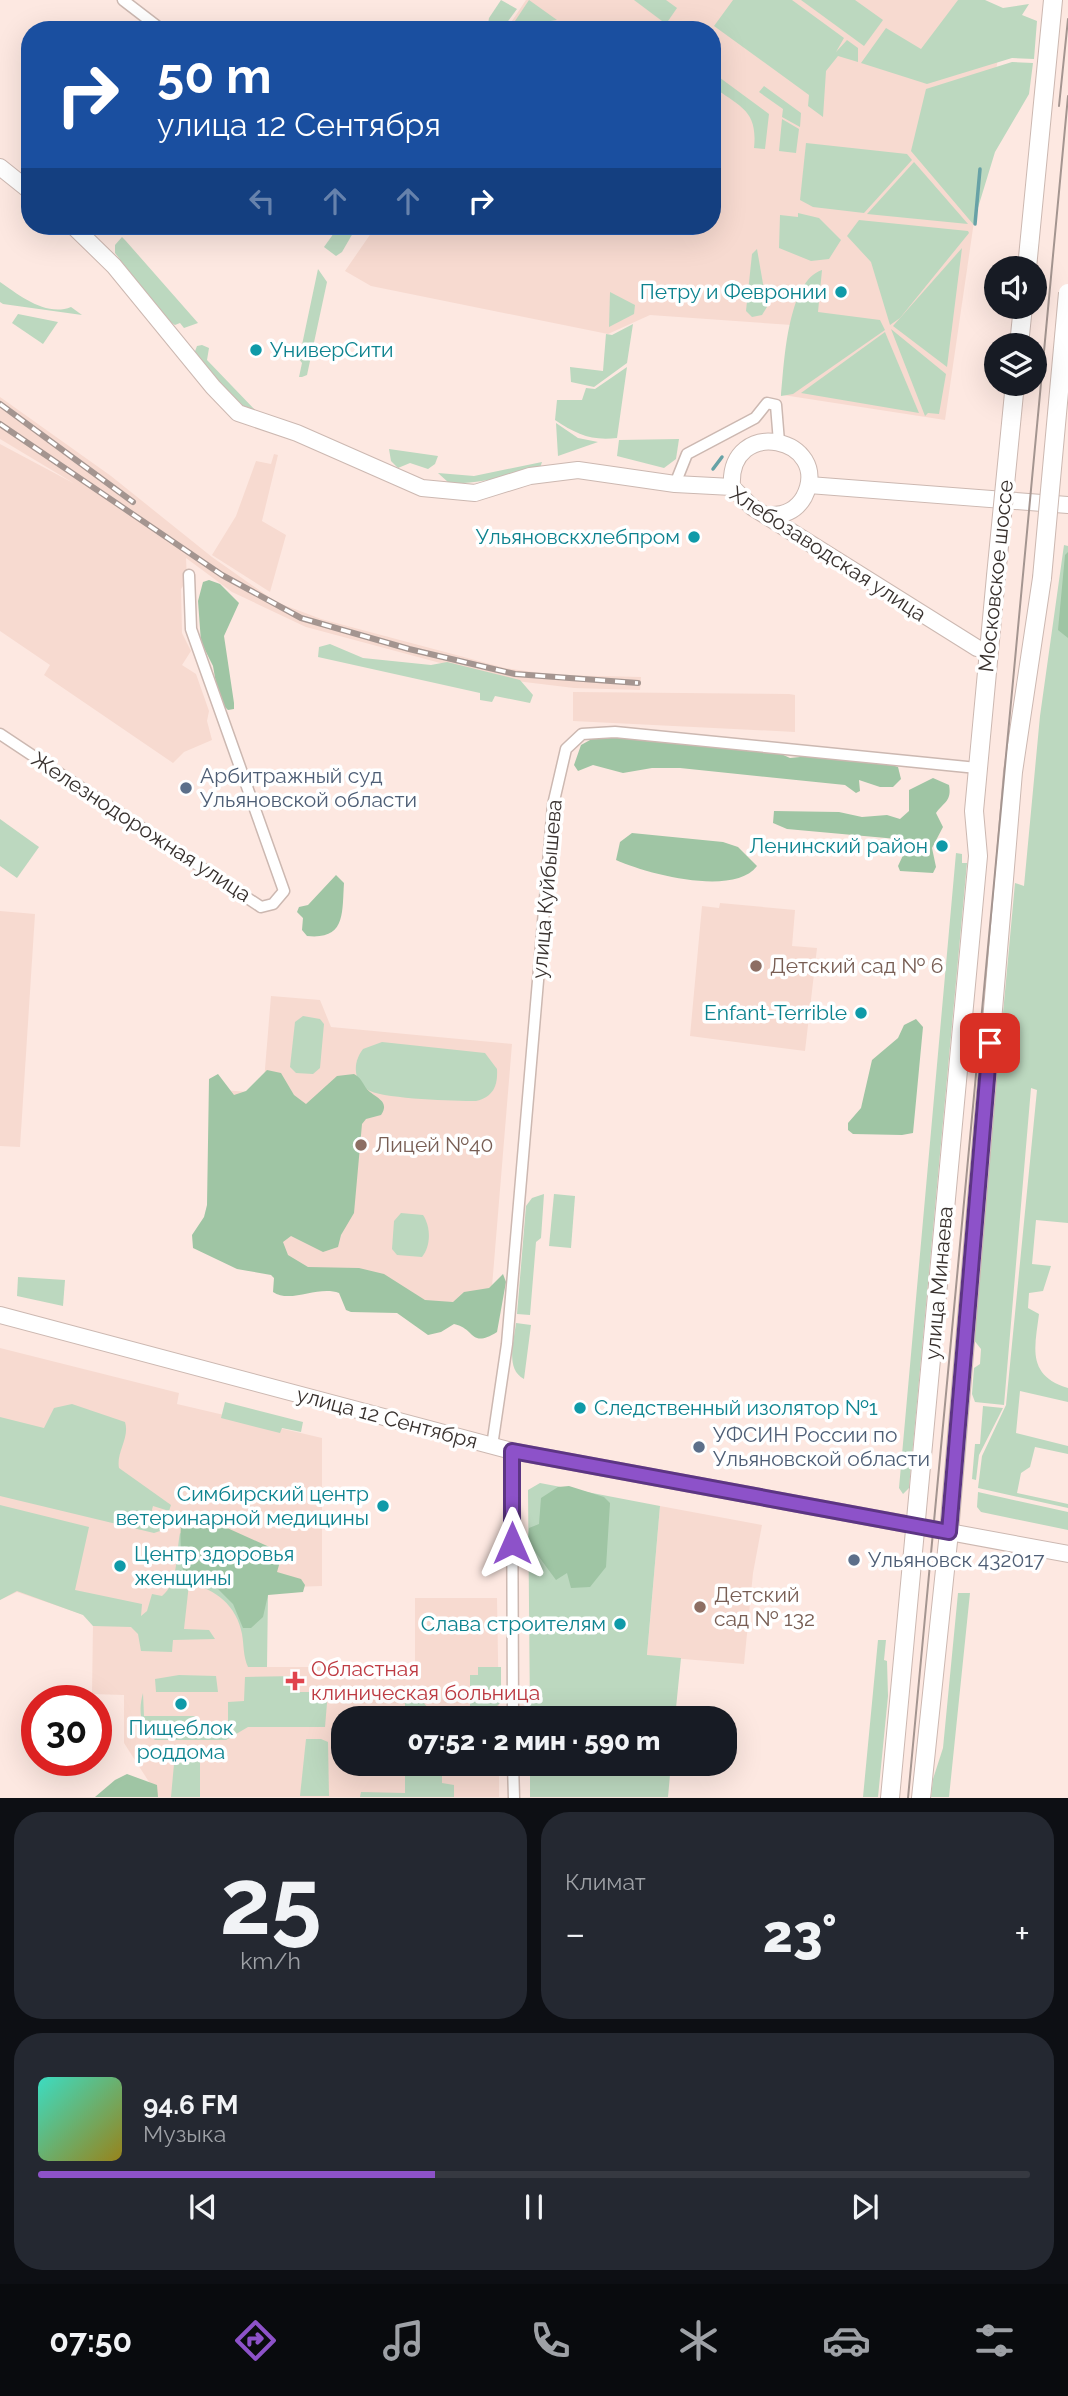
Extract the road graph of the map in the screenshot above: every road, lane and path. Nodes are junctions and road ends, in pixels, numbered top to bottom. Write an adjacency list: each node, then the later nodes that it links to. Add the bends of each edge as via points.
1 (122, 0): 3 (street)
2 (1054, 0): 7 (main road)
3 (150, 21)
4 (0, 167): 5 (street)
5 (21, 184)
6 (82, 235): 12 (street, Хлебозаводская улица, via 114,266 227,402 253,419 442,492 475,493 530,476 578,470)
7 (1028, 256)
8 (1068, 293): 10 (main road, Московское шоссе, bridge)
9 (1014, 396): 18 (main road, Московское шоссе, bridge)
10 (1063, 404): 21 (main road, Московское шоссе, bridge)
11 (779, 442): 12 (street, via 776,405 767,403 755,418 687,454); 13 (street, via 802,456); 14 (street, via 750,446 736,464)
12 (675, 484): 14 (street, Хлебозаводская улица)
13 (809, 485): 15 (street); 16 (street, via 795,509)
14 (733, 488): 16 (street, Хлебозаводская улица)
15 (1068, 505)
16 (768, 516): 18 (street, Хлебозаводская улица, via 903,603)
17 (189, 575): 19 (street, Железнодорожная улица, via 191,629 284,891 274,904 261,906)
18 (989, 651): 20 (main road, Московское шоссе)
19 (0, 734)
20 (970, 768): 22 (main road, улица Минаева); 27 (street, улица Куйбышева, via 615,732 582,734 566,749 551,826 502,1380)
21 (1013, 772): 23 (main road, улица Минаева)
22 (975, 830): 23 (main road); 24 (main road, улица Минаева, via 978,856)
23 (1008, 833): 25 (main road, улица Минаева)
24 (942, 1245): 25 (main road); 29 (main road, улица Минаева)
25 (973, 1248): 30 (main road, улица Минаева)
26 (0, 1315): 27 (street, улица 12 Сентября)
27 (492, 1446): 28 (street, улица 12 Сентября)
28 (512, 1451): 29 (street, улица 12 Сентября); 32 (street)
29 (917, 1526): 30 (street, улица 12 Сентября); 35 (main road, улица Минаева)
30 (949, 1532): 31 (street, улица 12 Сентября); 36 (main road, улица Минаева)
31 (1068, 1554)
32 (513, 1706)
33 (513, 1776): 34 (street)
34 (514, 1797)
35 (890, 1797)
36 (921, 1797)

